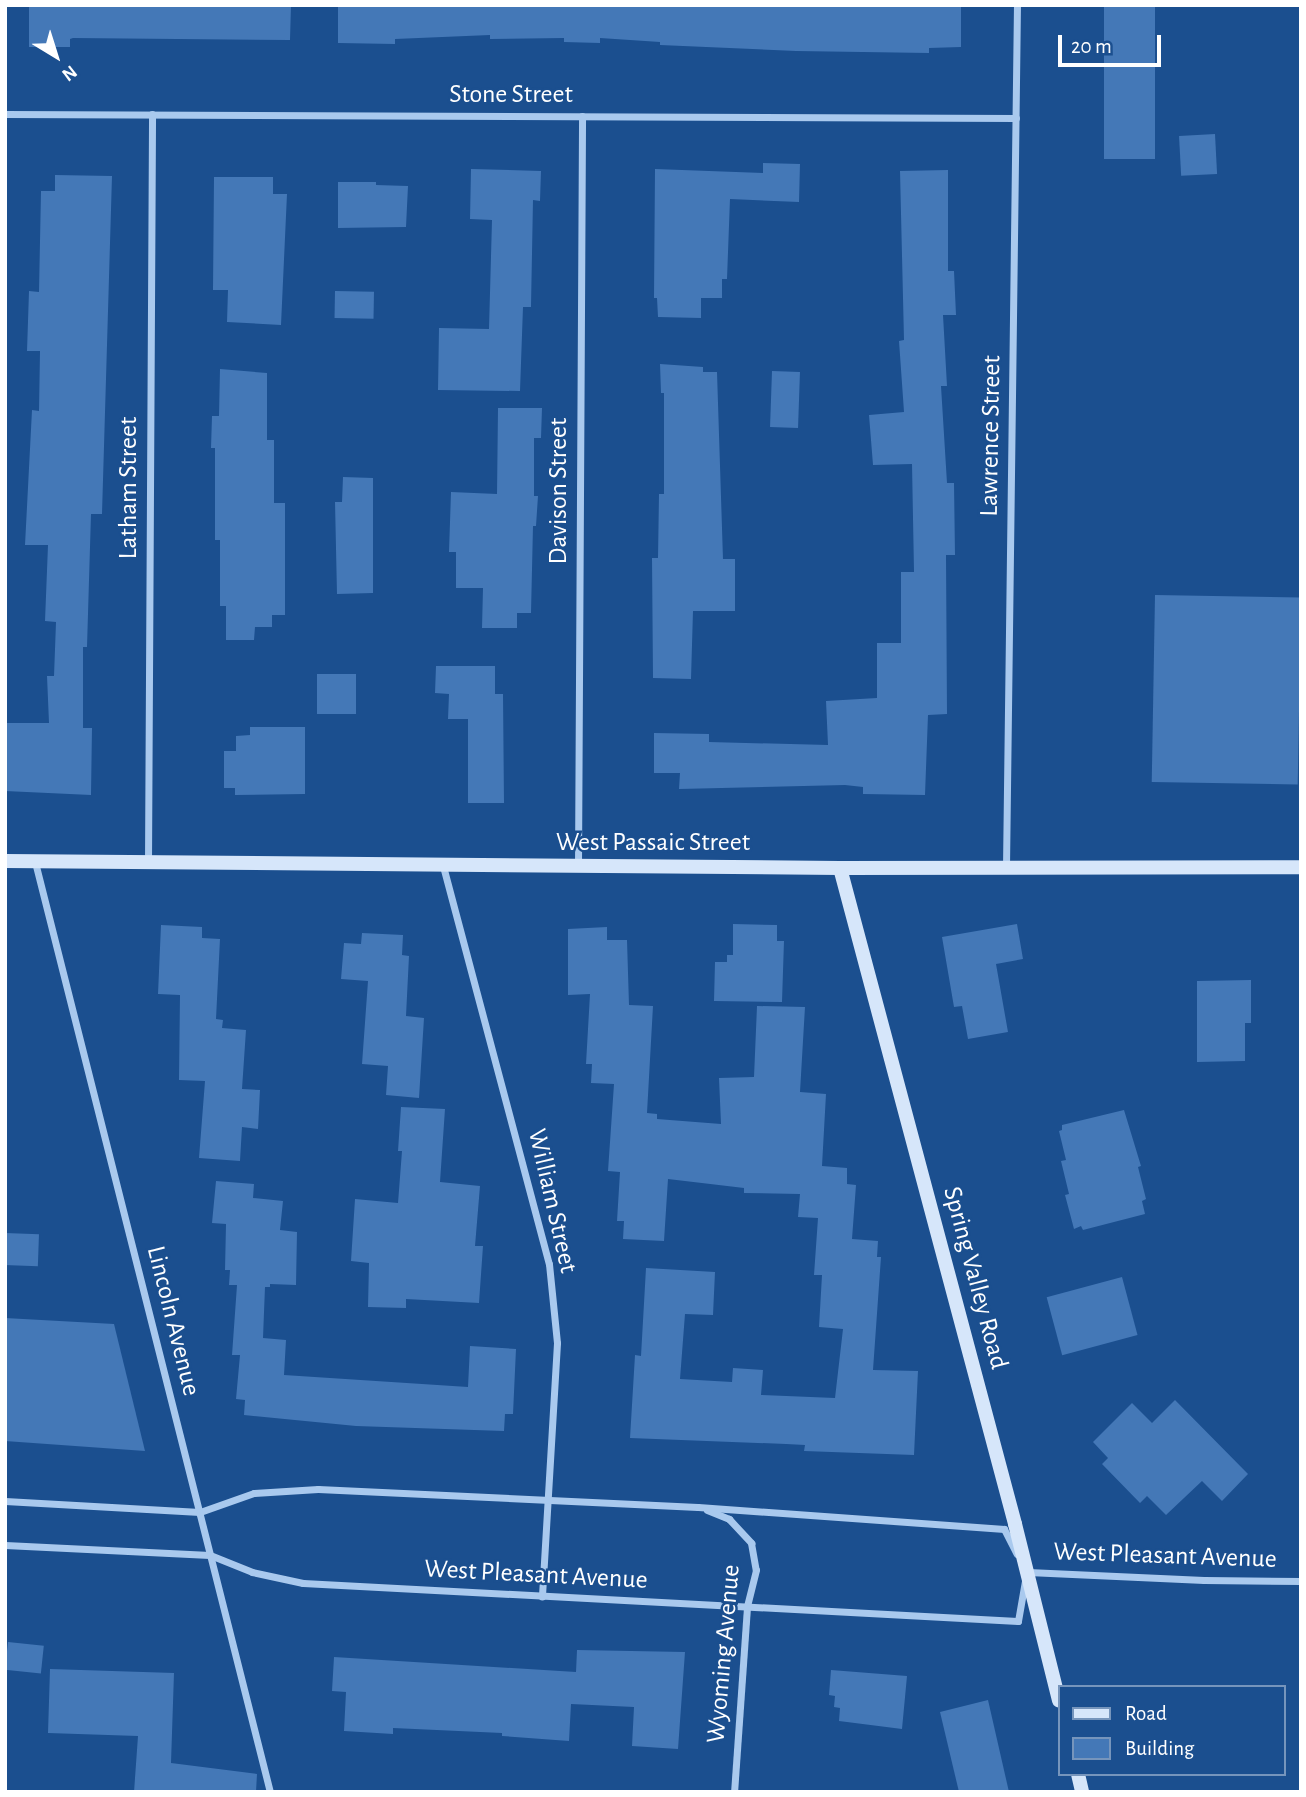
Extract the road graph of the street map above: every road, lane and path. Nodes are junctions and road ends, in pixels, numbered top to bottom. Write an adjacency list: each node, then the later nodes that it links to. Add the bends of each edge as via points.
1 (1017, 5): 5 (street, Lawrence Street)
2 (5, 114): 3 (street, Stone Street)
3 (152, 114): 4 (street, Stone Street); 8 (street, Latham Street)
4 (582, 116): 5 (street, Stone Street); 10 (street, Davison Street)
5 (1016, 118): 11 (street, Lawrence Street)
6 (5, 861): 7 (main road, West Passaic Street)
7 (35, 861): 8 (main road, West Passaic Street); 17 (street, Lincoln Avenue)
8 (148, 862): 9 (main road, West Passaic Street)
9 (443, 866): 10 (main road, West Passaic Street); 14 (street, William Street, via 549,1264 557,1343)
10 (578, 866): 13 (main road, West Passaic Street)
11 (1006, 867): 12 (main road, West Passaic Street); 13 (main road, West Passaic Street)
12 (1301, 867)
13 (840, 868): 20 (main road, Spring Valley Road)
14 (548, 1499): 16 (street, West Pleasant Avenue); 17 (street, West Pleasant Avenue, via 318,1489 254,1493); 22 (street, William Street)
15 (5, 1501): 17 (street, West Pleasant Avenue)
16 (698, 1507): 20 (street, West Pleasant Avenue, via 1004,1529); 23 (street, Wyoming Avenue, via 729,1519 751,1543 756,1570)
17 (200, 1512): 19 (street, Lincoln Avenue)
18 (5, 1545): 19 (street, West Pleasant Avenue)
19 (210, 1555): 22 (street, West Pleasant Avenue, via 252,1572 303,1583); 25 (street, Lincoln Avenue)
20 (1027, 1572): 21 (street, West Pleasant Avenue); 23 (street, West Pleasant Avenue, via 1018,1621); 24 (main road, Spring Valley Road)
21 (1301, 1581)
22 (542, 1597): 23 (street, West Pleasant Avenue)
23 (747, 1607): 26 (street, Wyoming Avenue)
24 (1058, 1697)
25 (270, 1792)
26 (734, 1792)

